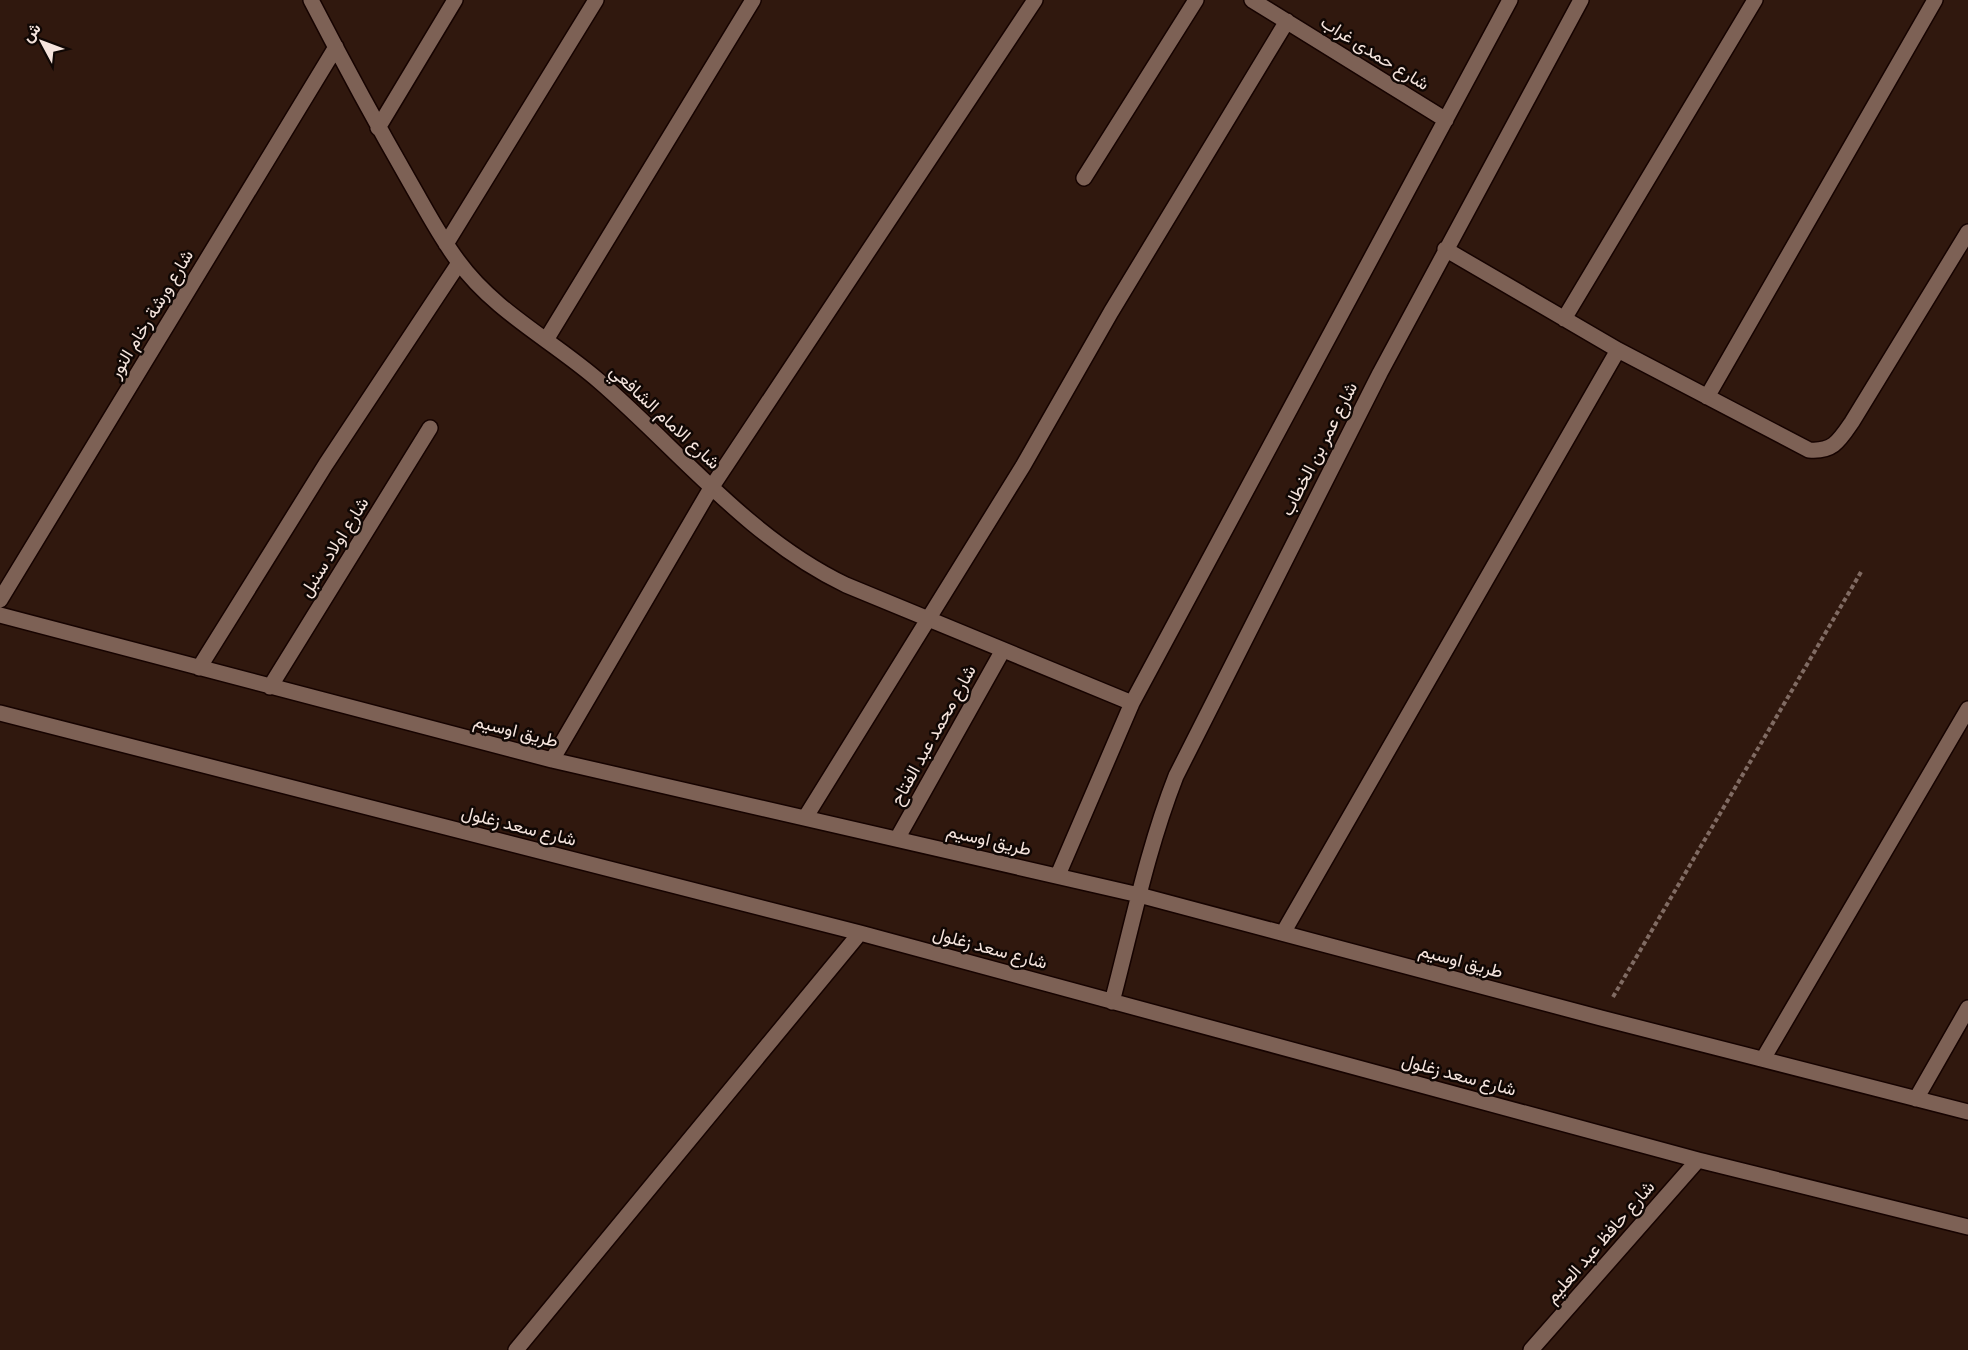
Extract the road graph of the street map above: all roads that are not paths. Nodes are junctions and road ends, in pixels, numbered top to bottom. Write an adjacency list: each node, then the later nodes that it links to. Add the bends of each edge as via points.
1 (311, 0): 13 (street, شارع الامام الشافعي)
2 (455, 0): 15 (street)
3 (596, 0): 18 (street)
4 (753, 0): 22 (street)
5 (1035, 0): 26 (street)
6 (1196, 0): 16 (street)
7 (1252, 0): 12 (street, شارع حمدى غراب)
8 (1510, 0): 14 (street)
9 (1581, 0): 19 (street, شارع عمر بن الخطاب)
10 (1755, 0): 21 (street)
11 (1935, 0): 24 (street)
12 (1287, 21): 14 (street, شارع حمدى غراب); 29 (street)
13 (336, 47): 15 (street, شارع الامام الشافعي); 27 (street, شارع ورشة رخام النور)
14 (1446, 120): 33 (street)
15 (378, 128): 18 (street, شارع الامام الشافعي)
16 (1084, 178)
17 (1968, 232): 24 (street, via 1852,422 1828,449 1809,450)
18 (446, 244): 20 (street, شارع الامام الشافعي)
19 (1445, 249): 21 (street); 40 (street, شارع عمر بن الخطاب, via 1194,737 1161,815)
20 (459, 263): 22 (street, شارع الامام الشافعي, via 499,306); 31 (street, via 326,464)
21 (1564, 319): 23 (street)
22 (546, 340): 26 (street, شارع الامام الشافعي, via 599,381)
23 (1618, 350): 24 (street); 42 (street)
24 (1707, 397)
25 (430, 428): 32 (street, شارع اولاد سنبل)
26 (711, 488): 29 (street, شارع الامام الشافعي, via 805,564); 36 (street)
27 (0, 600)
28 (0, 615): 31 (street, طريق اوسيم)
29 (929, 619): 30 (street, شارع الامام الشافعي); 37 (street)
30 (1003, 650): 33 (street, شارع الامام الشافعي); 38 (street, شارع محمد عبد الفتاح)
31 (199, 668): 32 (street, طريق اوسيم)
32 (270, 687): 36 (street, طريق اوسيم)
33 (1132, 703): 39 (street)
34 (1968, 710): 45 (street)
35 (0, 713): 41 (street, شارع سعد زغلول)
36 (552, 760): 37 (street, طريق اوسيم)
37 (805, 818): 38 (street, طريق اوسيم)
38 (897, 839): 39 (street, طريق اوسيم)
39 (1058, 875): 40 (street, طريق اوسيم)
40 (1139, 895): 42 (street, طريق اوسيم); 43 (street, شارع عمر بن الخطاب)
41 (860, 933): 43 (street, شارع سعد زغلول); 50 (street)
42 (1283, 933): 45 (street, طريق اوسيم)
43 (1112, 1002): 48 (street, شارع سعد زغلول)
44 (1968, 1008): 46 (street)
45 (1764, 1059): 46 (street, طريق اوسيم)
46 (1916, 1099): 47 (street, طريق اوسيم)
47 (1968, 1112)
48 (1698, 1160): 49 (street, شارع سعد زغلول); 51 (street, شارع حافظ عبد العليم)
49 (1968, 1227)
50 (516, 1350)
51 (1531, 1350)

